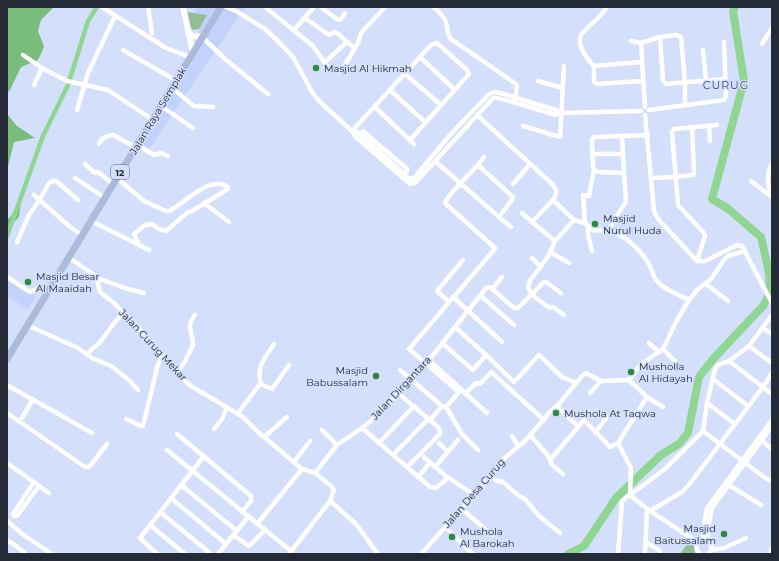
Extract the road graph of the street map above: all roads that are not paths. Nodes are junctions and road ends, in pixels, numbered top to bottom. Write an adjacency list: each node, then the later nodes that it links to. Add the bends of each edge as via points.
1 (102, 7): 14 (street)
2 (148, 7): 18 (street)
3 (183, 7): 19 (main road)
4 (221, 7): 20 (main road, Jalan Raya Semplak)
5 (226, 7): 12 (street)
6 (265, 7): 17 (street)
7 (314, 7): 15 (street)
8 (321, 7): 13 (street, via 338,20)
9 (385, 7): 27 (street, via 361,33)
10 (433, 7): 52 (street, via 445,20 451,39 516,84)
11 (607, 7): 36 (street, via 581,34 582,51)
12 (234, 9): 71 (street, via 265,29 293,57 312,92)
13 (345, 13)
14 (115, 16): 31 (street, via 166,48); 46 (street, via 88,73)
15 (305, 18): 17 (street); 23 (street, via 329,35 337,33)
16 (772, 28): 26 (street)
17 (294, 30): 33 (street, via 313,46)
18 (152, 33)
19 (188, 33): 20 (main road); 31 (main road)
20 (202, 37): 31 (main road, Jalan Raya Semplak); 51 (street)
21 (660, 37): 25 (street); 44 (street, via 664,82); 44 (street, via 681,37)
22 (631, 41): 25 (street)
23 (346, 42): 27 (street); 33 (street)
24 (724, 42): 39 (street)
25 (640, 44): 34 (street)
26 (762, 44)
27 (354, 48): 33 (street, via 339,71 332,70)
28 (123, 50): 40 (street)
29 (703, 50): 41 (street)
30 (23, 55): 37 (street)
31 (191, 55): 40 (main road, Jalan Raya Semplak / 12)
32 (420, 57): 38 (street); 50 (street); 50 (street, via 435,43 447,51 469,73)
33 (324, 62)
34 (641, 62): 36 (street); 43 (street)
35 (564, 66): 48 (street)
36 (594, 66): 43 (street, via 594,82 597,84)
37 (42, 68): 45 (street); 46 (street, via 69,82)
38 (405, 74): 49 (street); 53 (street)
39 (725, 79): 41 (street); 54 (street, via 724,100)
40 (177, 80): 47 (main road, Jalan Raya Semplak / 12)
41 (706, 80): 44 (street)
42 (538, 81): 48 (street)
43 (643, 81): 58 (street)
44 (685, 83): 54 (street)
45 (34, 85)
46 (86, 85): 59 (street); 64 (street, via 108,90)
47 (172, 88): 55 (main road, Jalan Raya Semplak / 12); 56 (street, via 194,106)
48 (563, 88): 61 (street)
49 (390, 90): 57 (street); 65 (street)
50 (455, 90): 53 (street)
51 (268, 94)
52 (515, 101): 61 (street); 63 (street, via 493,98); 72 (street, via 498,93 489,94)
53 (440, 105): 65 (street)
54 (685, 105): 58 (street)
55 (161, 106): 64 (main road, Jalan Raya Semplak / 12); 69 (street)
56 (213, 107)
57 (374, 107): 71 (street); 75 (street)
58 (647, 108): 60 (street); 62 (street, via 648,113)
59 (77, 110)
60 (641, 111): 61 (street); 62 (street)
61 (561, 113): 67 (street, via 560,137)
62 (645, 115): 73 (street)
63 (477, 116): 76 (street); 88 (street)
64 (153, 120): 80 (main road, Jalan Raya Semplak / 12)
65 (425, 122): 75 (street)
66 (717, 125): 68 (street)
67 (523, 126)
68 (709, 126): 70 (street); 77 (street)
69 (193, 128)
70 (692, 128): 92 (street, via 694,174); 92 (street, via 673,131)
71 (352, 131): 72 (street, via 361,134 363,132 407,169 404,174 409,179 414,178); 85 (street, via 410,184 416,182)
72 (450, 135): 76 (street)
73 (648, 135): 74 (street); 94 (street)
74 (622, 136): 81 (street, via 593,137); 82 (street)
75 (410, 140): 79 (street)
76 (455, 140): 85 (street)
77 (710, 141)
78 (99, 144): 80 (street, via 105,137 113,135)
79 (414, 144)
80 (136, 146): 83 (street, via 154,155 161,153); 95 (main road, Jalan Raya Semplak / 12)
81 (592, 154): 82 (street); 90 (street)
82 (623, 154): 91 (street)
83 (168, 156)
84 (484, 157): 89 (street)
85 (436, 162): 97 (street)
86 (772, 163): 100 (street, via 768,182)
87 (85, 164): 95 (street, via 95,173 98,172)
88 (530, 164): 98 (street); 104 (street, via 554,186 557,191)
89 (478, 165): 97 (street); 107 (street, via 513,197)
90 (594, 170): 91 (street); 112 (street, via 589,196 583,195)
91 (624, 173): 115 (street, via 626,202)
92 (675, 177): 94 (street); 127 (street, via 679,207 705,236)
93 (75, 178): 101 (street)
94 (650, 178): 127 (street, via 656,216)
95 (115, 181): 101 (main road, Jalan Raya Semplak / 12); 105 (street, via 144,201 166,211 205,187 218,184 228,186 228,189)
96 (751, 181): 100 (street)
97 (461, 184): 107 (street); 140 (street, Jalan Dirgantara, via 445,202 494,249)
98 (513, 184)
99 (34, 194): 102 (street)
100 (772, 197)
101 (105, 198): 109 (main road, Jalan Raya Semplak / 12)
102 (40, 199): 103 (street, via 49,184 56,181); 116 (street); 117 (street, via 29,215)
103 (78, 200)
104 (553, 200): 108 (street); 111 (street)
105 (204, 203): 110 (street); 119 (street, via 184,215 166,231 152,224 145,225 134,234)
106 (522, 213): 111 (street)
107 (499, 217): 113 (street)
108 (574, 220): 112 (street); 118 (street)
109 (91, 221): 116 (main road, Jalan Raya Semplak / 12); 119 (street)
110 (229, 222)
111 (532, 222): 118 (street)
112 (585, 223): 114 (street)
113 (511, 227)
114 (588, 227): 115 (street, via 593,230); 123 (street)
115 (609, 231): 141 (street, via 624,238 638,251 660,285)
116 (82, 235): 124 (main road, Jalan Raya Semplak / 12)
117 (17, 242)
118 (555, 242): 122 (street)
119 (139, 245): 120 (street)
120 (149, 250)
121 (745, 251): 127 (street, via 742,246 737,245 705,261); 133 (street, via 728,256); 144 (street)
122 (550, 252): 128 (street); 129 (street)
123 (592, 252)
124 (68, 257): 132 (street); 135 (main road, Jalan Raya Semplak / 12)
125 (532, 258): 129 (street)
126 (463, 260): 143 (street, via 437,291)
127 (697, 261)
128 (568, 263)
129 (541, 267): 138 (street, via 528,287)
130 (7, 277): 135 (street, via 30,292 39,288)
131 (502, 277): 134 (street)
132 (98, 278): 137 (street); 146 (street, Jalan Curug Mekar, via 98,290)
133 (706, 284): 141 (street); 142 (street)
134 (492, 289): 138 (street, via 514,308 518,308); 139 (street, Jalan Dirgantara, via 488,287)
135 (47, 292): 150 (main road, Jalan Raya Semplak / 12)
136 (561, 293): 138 (street, via 544,282)
137 (144, 294)
138 (532, 294): 148 (street)
139 (481, 296): 145 (street, Jalan Dirgantara); 151 (street)
140 (453, 297): 143 (street, Jalan Dirgantara); 145 (street)
141 (689, 300): 160 (street)
142 (728, 301)
143 (450, 302): 165 (street, Jalan Dirgantara, via 409,348)
144 (771, 302)
145 (468, 311): 152 (street, Jalan Dirgantara); 155 (street)
146 (124, 313): 161 (street, via 100,343); 162 (street, Jalan Curug Mekar)
147 (195, 315): 171 (street, via 189,329 193,345)
148 (564, 315)
149 (772, 315): 153 (street)
150 (27, 325): 161 (street); 164 (main road, Jalan Raya Semplak / 12)
151 (514, 325)
152 (455, 327): 156 (street, Jalan Dirgantara); 163 (street)
153 (763, 328): 154 (street); 159 (street)
154 (772, 334)
155 (502, 342)
156 (442, 343): 163 (street, via 472,370); 165 (street, Jalan Dirgantara)
157 (649, 343): 160 (street)
158 (274, 344): 178 (street, via 259,368)
159 (749, 346): 167 (street); 168 (street)
160 (661, 351): 166 (street); 175 (street, via 640,365)
161 (87, 354): 181 (street, via 111,366)
162 (163, 355): 171 (street, Jalan Curug Mekar); 202 (street, via 158,364 143,426)
163 (486, 355): 177 (street, via 514,382 539,355 562,377)
164 (7, 359)
165 (427, 361): 174 (street, Jalan Dirgantara); 182 (street)
166 (675, 361)
167 (729, 361): 173 (street, via 718,365); 180 (street)
168 (772, 363)
169 (289, 365): 178 (street, via 272,389)
170 (400, 370): 174 (street)
171 (177, 373): 194 (street, Jalan Curug Mekar, via 191,386)
172 (772, 373): 180 (street)
173 (713, 379): 189 (street); 192 (street)
174 (411, 380): 183 (street, Jalan Dirgantara); 193 (street)
175 (629, 380): 176 (street, Jalan Desa Curug); 187 (street)
176 (601, 381): 177 (street, Jalan Desa Curug, via 586,373); 185 (street)
177 (577, 383): 191 (street, Jalan Desa Curug)
178 (261, 384): 197 (street)
179 (7, 385): 188 (street)
180 (763, 387): 186 (street); 192 (street)
181 (138, 390)
182 (460, 390): 184 (street); 193 (street)
183 (398, 393): 190 (street); 209 (street, Jalan Dirgantara)
184 (466, 393): 198 (street); 204 (street, via 476,383 480,384 491,372)
185 (590, 394)
186 (772, 394)
187 (647, 397): 195 (street); 224 (street)
188 (33, 399): 201 (street); 213 (street)
189 (707, 403): 206 (street); 212 (street)
190 (414, 406): 203 (street); 222 (street)
191 (556, 406): 204 (street, Jalan Desa Curug); 207 (street)
192 (748, 406): 206 (street)
193 (444, 407): 203 (street); 231 (street, via 462,434)
194 (227, 408): 197 (street, Jalan Curug Mekar); 210 (street, via 222,420)
195 (663, 408)
196 (7, 413): 226 (street, via 85,467 89,467)
197 (238, 413): 218 (street, Jalan Curug Mekar)
198 (487, 413)
199 (287, 417): 218 (street)
200 (607, 417): 214 (street)
201 (22, 418)
202 (126, 419)
203 (429, 419): 233 (street); 241 (street, via 440,429 440,434)
204 (544, 420): 216 (street, Jalan Desa Curug)
205 (772, 420): 208 (street)
206 (735, 424): 225 (street)
207 (578, 426): 214 (street, via 584,420); 236 (street)
208 (770, 427): 221 (street); 238 (street)
209 (362, 428): 222 (street); 227 (street, Jalan Dirgantara)
210 (214, 429)
211 (322, 430): 227 (street)
212 (703, 431): 225 (street); 256 (street, via 665,469)
213 (92, 433)
214 (595, 433): 224 (street, via 610,447)
215 (176, 434): 234 (street)
216 (530, 435): 228 (street, Jalan Desa Curug); 236 (street)
217 (512, 436): 228 (street)
218 (264, 437): 237 (street, Jalan Curug Mekar)
219 (458, 440): 232 (street)
220 (310, 441): 237 (street)
221 (762, 441): 229 (street); 238 (street)
222 (379, 443): 233 (street)
223 (438, 443): 232 (street)
224 (618, 443): 256 (street, via 631,468)
225 (720, 443): 238 (street); 262 (street, via 682,492)
226 (107, 444)
227 (337, 445): 245 (street, Jalan Dirgantara)
228 (518, 446): 247 (street, Jalan Desa Curug, via 501,461)
229 (772, 449)
230 (167, 450): 244 (street)
231 (478, 450)
232 (448, 452): 242 (street)
233 (393, 455): 241 (street)
234 (204, 456): 244 (street); 264 (street, via 252,498)
235 (424, 457): 240 (street)
236 (550, 460): 246 (street)
237 (294, 462): 243 (street, Jalan Curug Mekar)
238 (744, 462): 250 (street, via 768,480); 253 (street); 278 (street, via 707,508)
239 (7, 463): 251 (street)
240 (430, 463): 242 (street); 248 (street)
241 (407, 467): 248 (street)
242 (435, 467): 249 (street)
243 (302, 469): 245 (street, Jalan Curug Mekar); 267 (street)
244 (193, 471): 252 (street); 264 (street)
245 (315, 473): 259 (street, Jalan Curug Mekar, via 334,490)
246 (563, 474)
247 (491, 476): 257 (street, Jalan Desa Curug); 272 (street, via 525,499 539,516)
248 (418, 477): 249 (street, via 434,489)
249 (448, 478): 257 (street)
250 (772, 479)
251 (34, 482): 254 (street); 254 (street, via 14,516 17,516)
252 (181, 485): 258 (street); 271 (street)
253 (729, 485): 260 (street); 278 (street, via 712,508)
254 (39, 486): 255 (street)
255 (50, 493)
256 (630, 494): 262 (street); 292 (street, via 621,504)
257 (474, 495): 261 (street, Jalan Desa Curug)
258 (171, 498): 263 (street); 279 (street)
259 (330, 500): 283 (street); 289 (street, via 356,524)
260 (761, 505)
261 (462, 509): 269 (street, Jalan Desa Curug); 274 (street)
262 (648, 510): 277 (street); 278 (street)
263 (160, 512): 268 (street); 287 (street)
264 (242, 512): 265 (street)
265 (248, 517): 267 (street); 271 (street)
266 (7, 520): 284 (street)
267 (257, 524): 270 (street)
268 (150, 525): 285 (street, via 140,539); 286 (street)
269 (445, 527): 290 (street, Jalan Desa Curug); 291 (street)
270 (265, 530): 273 (street, via 251,546); 283 (street)
271 (237, 531): 273 (street)
272 (560, 533)
273 (233, 535): 279 (street)
274 (492, 535)
275 (746, 538): 282 (street)
276 (9, 540): 281 (street)
277 (646, 542): 293 (street); 294 (street, via 660,551)
278 (703, 542): 282 (street, via 710,544); 295 (street, via 697,548)
279 (226, 544): 288 (street)
280 (772, 548): 296 (street)
281 (24, 552)
282 (713, 552)
283 (290, 553)
284 (52, 554)
285 (157, 554)
286 (185, 554)
287 (211, 554)
288 (218, 554)
289 (378, 554)
290 (421, 554)
291 (472, 554)
292 (618, 554)
293 (645, 554)
294 (660, 554)
295 (699, 554)
296 (770, 554)

